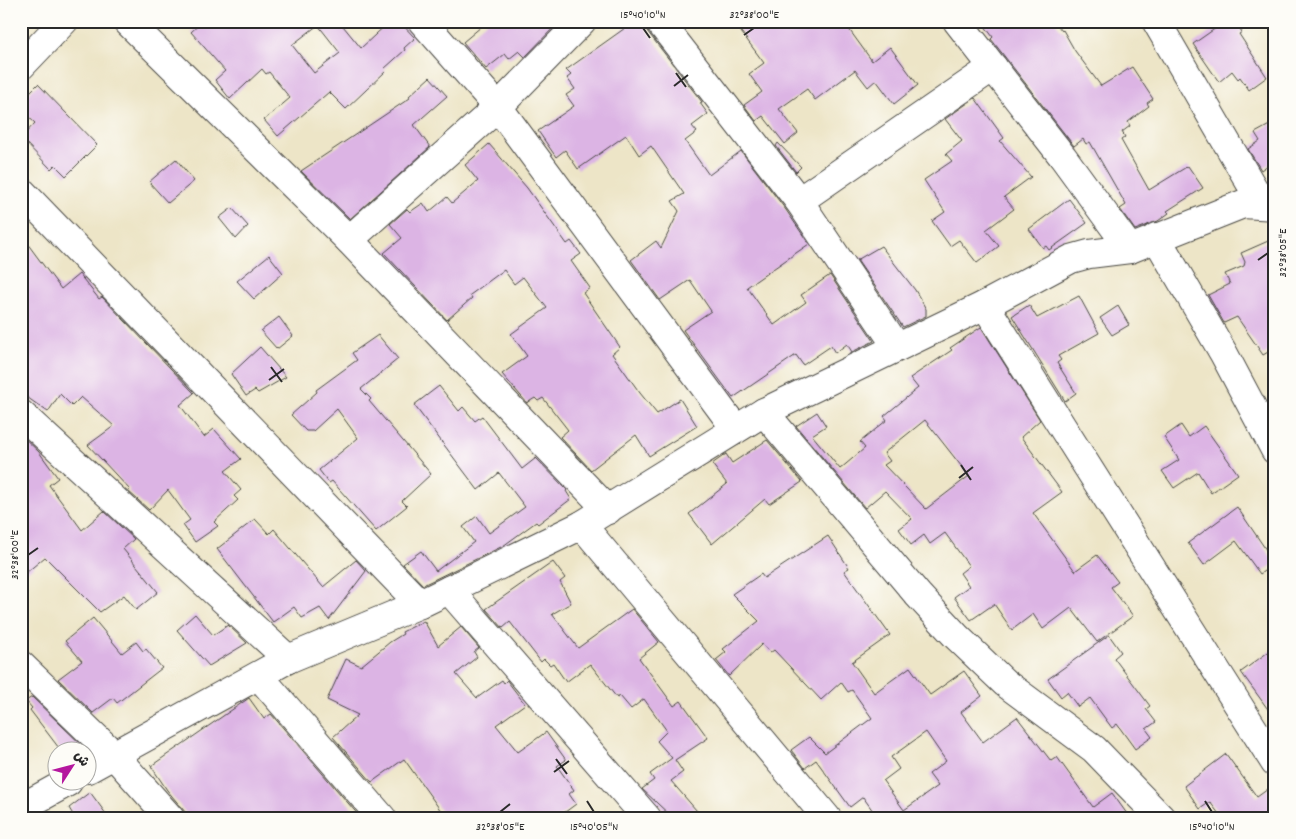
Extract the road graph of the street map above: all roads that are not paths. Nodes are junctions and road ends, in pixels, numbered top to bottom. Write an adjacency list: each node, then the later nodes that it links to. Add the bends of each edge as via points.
1 (64, 21): 8 (street)
2 (127, 21): 15 (street)
3 (422, 21): 10 (street)
4 (582, 21): 10 (street)
5 (659, 21): 12 (street)
6 (957, 21): 9 (street)
7 (1156, 21): 13 (street)
8 (21, 66)
9 (993, 67): 12 (street); 16 (street)
10 (498, 107): 15 (street); 21 (street)
11 (21, 192): 26 (street)
12 (800, 201): 18 (street)
13 (1269, 205): 14 (street, via 1244,204)
14 (1156, 237): 16 (street); 22 (street)
15 (349, 240): 23 (street)
16 (1130, 248): 17 (street, via 1071,259)
17 (985, 304): 18 (street); 31 (street)
18 (897, 347): 19 (street)
19 (764, 412): 21 (street); 39 (street, via 956,636 1005,683 1094,748)
20 (21, 414): 27 (street)
21 (735, 428): 23 (street)
22 (1275, 450)
23 (608, 510): 24 (street)
24 (582, 525): 25 (street); 38 (street)
25 (449, 590): 26 (street); 37 (street)
26 (420, 604): 27 (street)
27 (288, 659): 29 (street)
28 (21, 665): 30 (street)
29 (259, 676): 30 (street); 36 (street)
30 (113, 754): 32 (street); 35 (street)
31 (1275, 763)
32 (98, 764)
33 (50, 792): 34 (street)
34 (21, 808)
35 (170, 818)
36 (382, 818)
37 (647, 818)
38 (827, 818)
39 (1162, 818)

